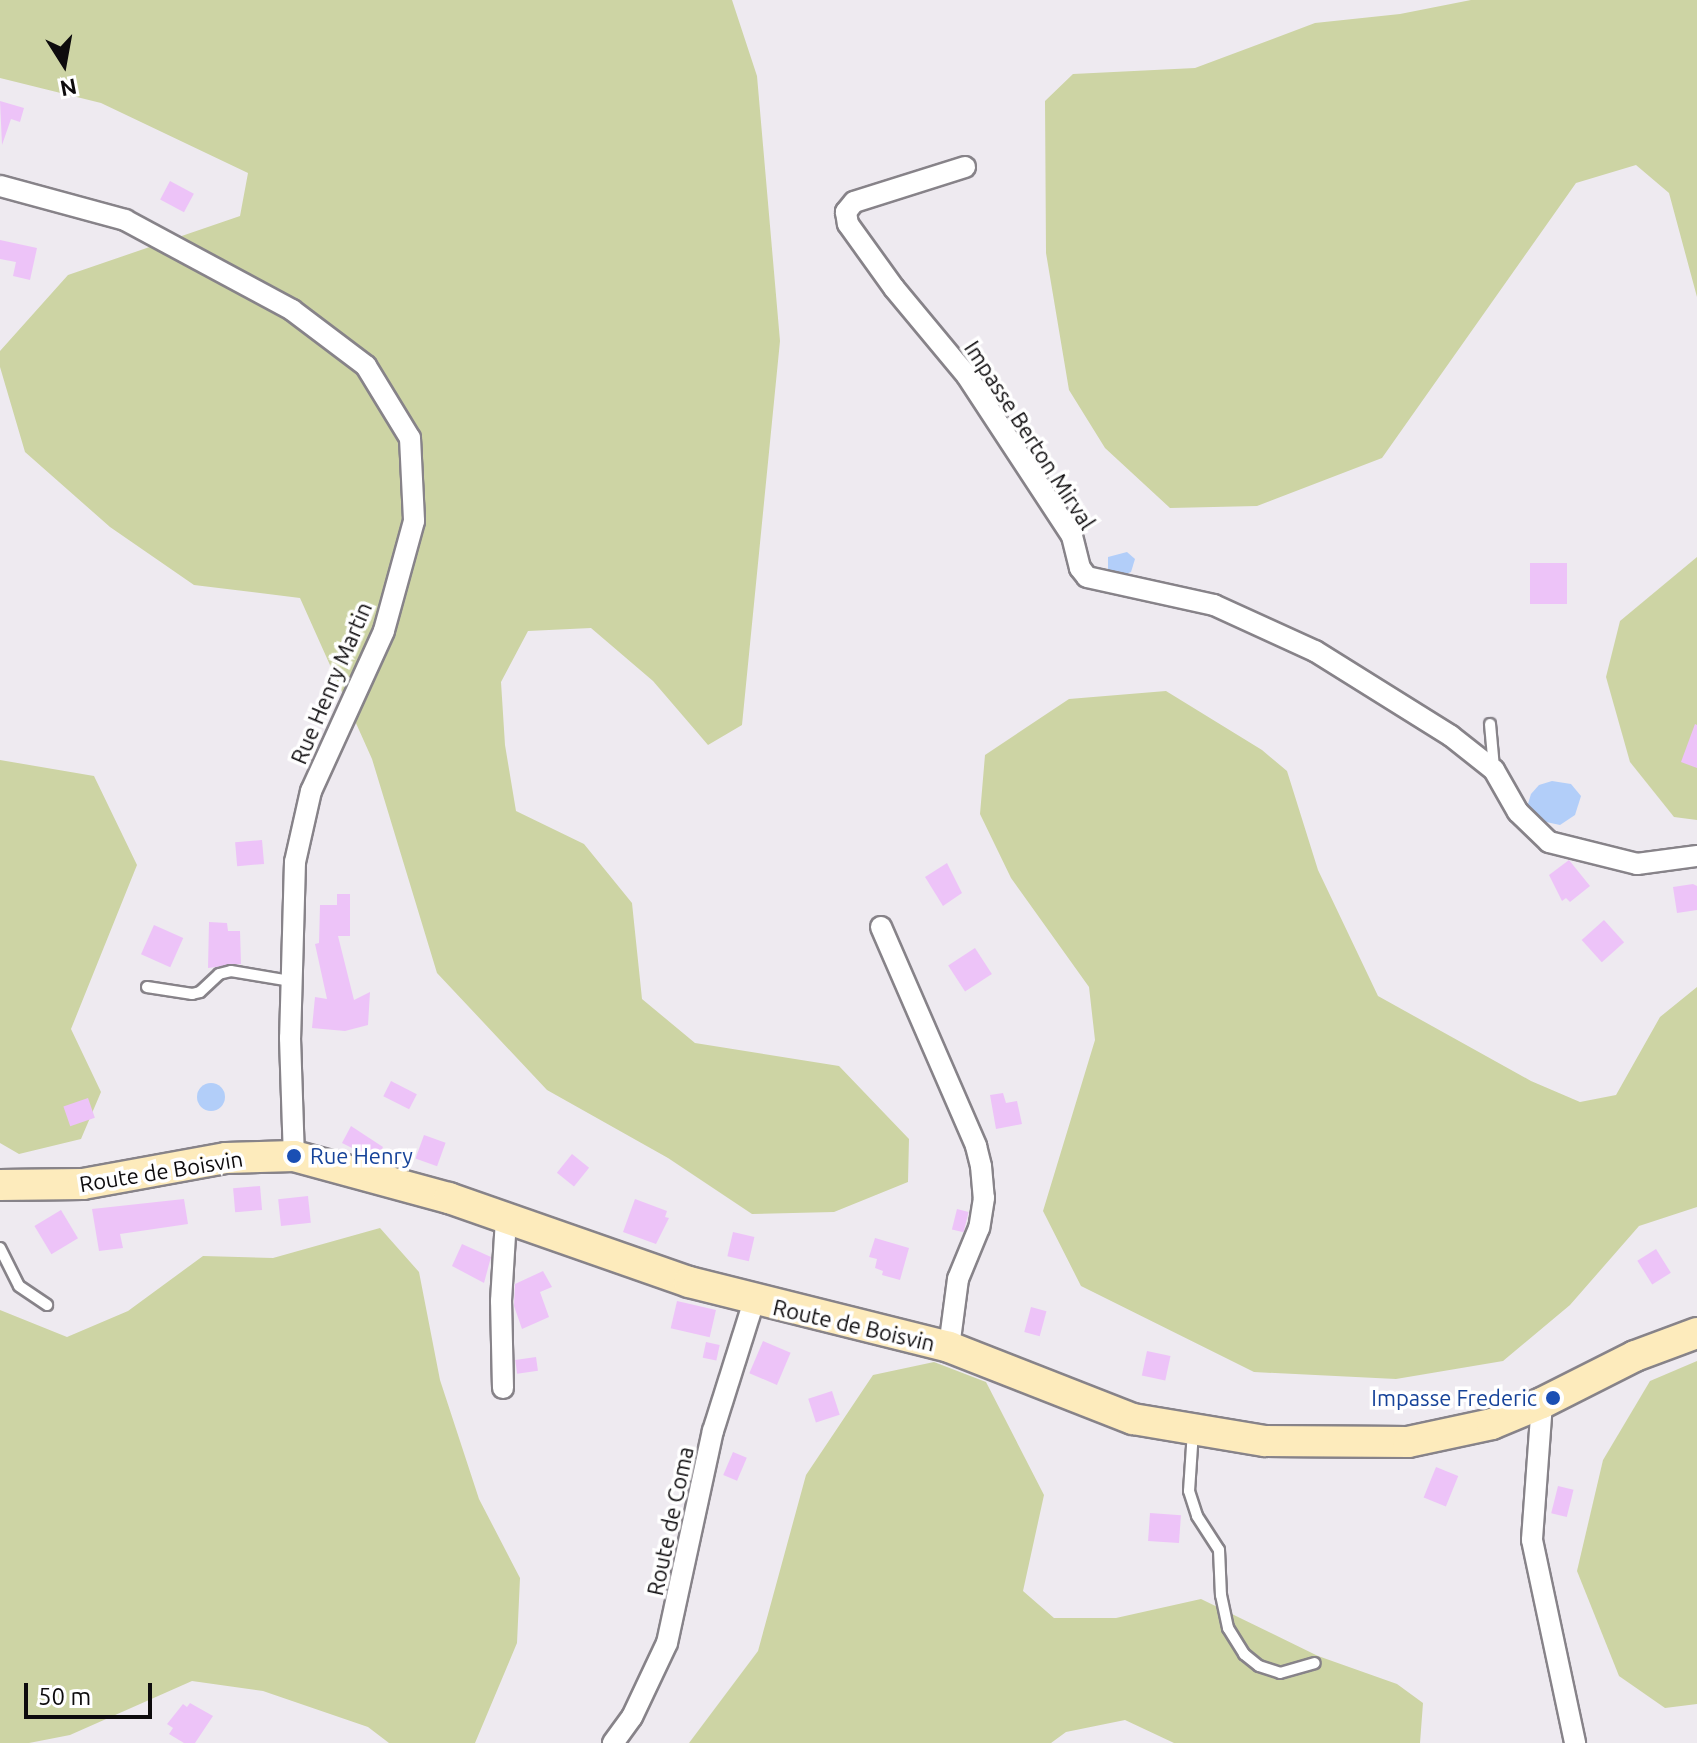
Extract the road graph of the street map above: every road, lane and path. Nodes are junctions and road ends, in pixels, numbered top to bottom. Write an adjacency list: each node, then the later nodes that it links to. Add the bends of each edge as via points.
1 (965, 167): 4 (street, Impasse Berton Mirval, via 854,202 846,212 848,224 967,376 1072,536 1087,577 1214,605 1315,651 1451,736)
2 (0, 186): 7 (street, Rue Henry Martin, via 125,220 292,310 366,366 410,438 414,521 384,631 311,791 295,862)
3 (1490, 724): 4 (lane)
4 (1494, 770): 5 (street, Impasse Berton Mirval, via 1518,812 1549,842 1637,864)
5 (1697, 856)
6 (881, 927): 16 (street, via 981,1166 984,1198 979,1228 958,1279)
7 (291, 981): 8 (lane, via 231,971 192,994); 9 (street, Rue Henry Martin)
8 (147, 987)
9 (294, 1156): 10 (main road, Route de Boisvin, via 226,1158 83,1184); 11 (main road, Route de Boisvin, via 449,1198)
10 (0, 1185)
11 (506, 1220): 13 (main road, Route de Boisvin); 17 (street)
12 (0, 1248): 14 (lane, via 19,1286)
13 (754, 1301): 16 (main road, Route de Boisvin); 21 (street, Route de Coma, via 713,1431 667,1643 632,1717)
14 (47, 1305)
15 (1697, 1333): 18 (main road, Route de Boisvin, via 1635,1356)
16 (949, 1347): 19 (main road, Route de Boisvin, via 1133,1419)
17 (503, 1388)
18 (1542, 1403): 19 (main road, Route de Boisvin, via 1492,1424 1408,1442 1265,1441); 22 (street, via 1532,1540)
19 (1193, 1429): 20 (lane, via 1189,1491 1197,1516 1219,1550 1228,1628 1244,1654 1259,1666 1280,1673)
20 (1315, 1663)
21 (613, 1743)
22 (1575, 1743)

